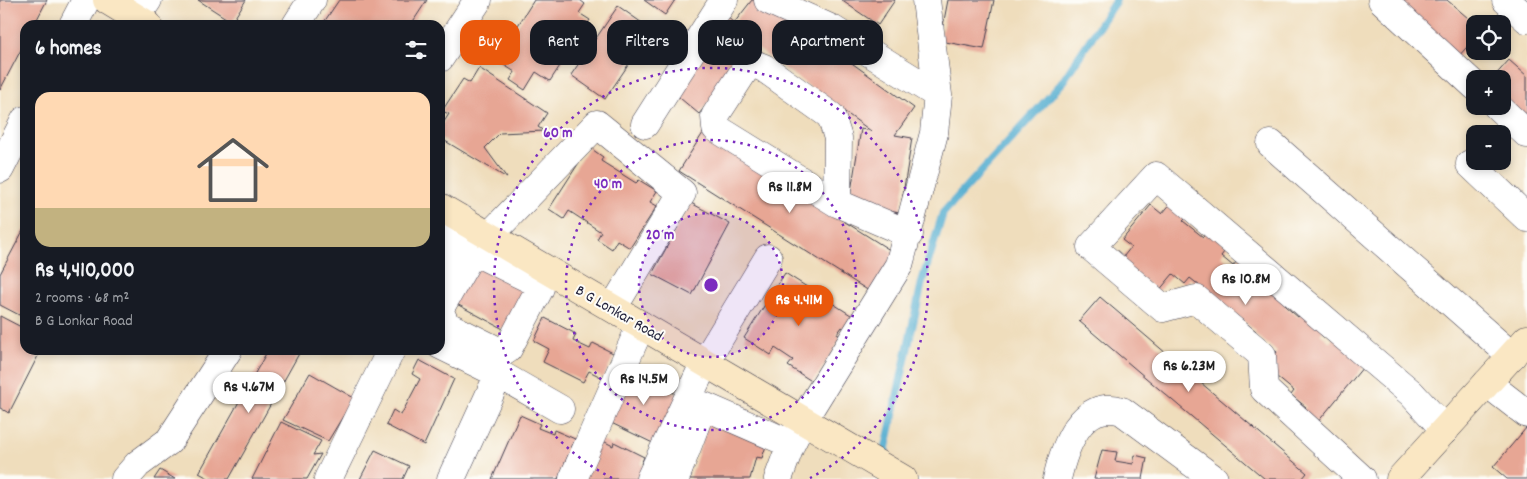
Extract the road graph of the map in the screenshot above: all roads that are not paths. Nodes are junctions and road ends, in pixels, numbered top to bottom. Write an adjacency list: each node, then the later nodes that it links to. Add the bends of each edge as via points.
1 (86, 0): 12 (street)
2 (107, 0): 10 (street)
3 (312, 0): 13 (street)
4 (478, 0): 14 (street)
5 (724, 0): 18 (street)
6 (768, 0): 16 (street, via 832,29)
7 (926, 0): 16 (street)
8 (1382, 0): 15 (street)
9 (1506, 0): 11 (street)
10 (144, 14)
11 (1527, 19)
12 (76, 20)
13 (299, 20)
14 (445, 50)
15 (1466, 78)
16 (938, 95): 27 (street, via 934,133)
17 (1507, 115): 20 (street)
18 (645, 124)
19 (20, 130): 22 (street)
20 (1527, 134)
21 (1271, 144): 37 (street)
22 (0, 169)
23 (1476, 170): 26 (street)
24 (837, 203): 24 (street, via 716,128 715,116 746,68 754,64 764,68 831,116 838,138); 27 (street)
25 (451, 214): 28 (street, B G Lonkar Road); 29 (street)
26 (1527, 218)
27 (909, 234): 45 (street, via 899,265)
28 (489, 236): 30 (street, B G Lonkar Road); 33 (street, via 597,124 682,193)
29 (445, 239)
30 (509, 258): 32 (street, via 473,251); 33 (street, B G Lonkar Road); 36 (street, via 540,288 508,349 502,353)
31 (768, 258): 40 (street)
32 (445, 301)
33 (612, 308): 35 (street, B G Lonkar Road)
34 (445, 322): 36 (street)
35 (641, 325): 40 (street, B G Lonkar Road); 51 (street)
36 (452, 344): 41 (street)
37 (1519, 348): 42 (street)
38 (225, 355): 48 (street, via 169,441 138,464)
39 (389, 355): 49 (street)
40 (705, 362): 45 (street, B G Lonkar Road); 52 (street)
41 (498, 374): 43 (street); 50 (street)
42 (1488, 383): 44 (street); 46 (street)
43 (560, 408)
44 (1527, 414)
45 (803, 420): 47 (street); 55 (street, B G Lonkar Road)
46 (1444, 430): 58 (street, via 1411,393 1156,176 1091,247 1164,308 1196,299 1262,355 1264,389); 59 (street)
47 (791, 444): 53 (street, via 704,406); 54 (street)
48 (125, 479)
49 (328, 479)
50 (451, 479)
51 (573, 479)
52 (650, 479)
53 (675, 479)
54 (778, 479)
55 (903, 479)
56 (1057, 479): 57 (street, via 1075,429 1088,415 1112,408 1122,411)
57 (1214, 479)
58 (1362, 479)
59 (1400, 479)

